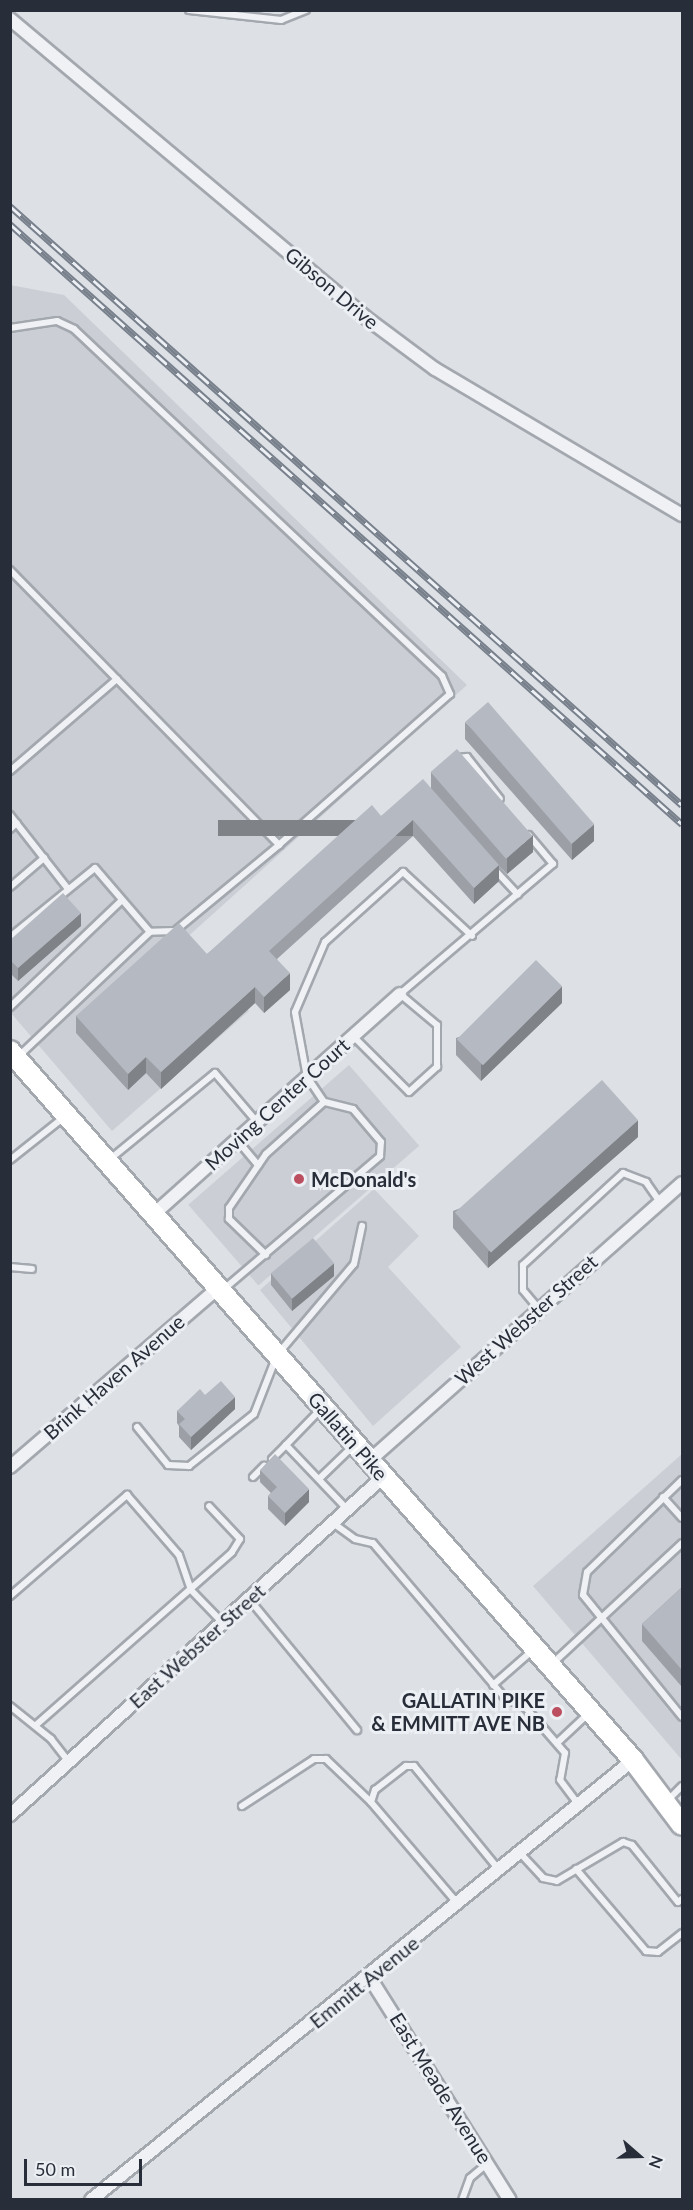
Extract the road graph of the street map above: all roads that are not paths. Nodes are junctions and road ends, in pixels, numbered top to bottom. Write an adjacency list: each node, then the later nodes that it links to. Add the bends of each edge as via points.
1 (189, 10): 4 (lane)
2 (256, 10): 5 (lane)
3 (306, 10): 5 (lane, via 281,20)
4 (210, 12): 5 (lane)
5 (255, 18)
6 (10, 19): 8 (street, Gibson Drive, via 365,317 435,369)
7 (10, 328): 18 (lane, via 57,321 74,329 442,676 450,694)
8 (682, 515)
9 (10, 570): 10 (lane)
10 (117, 679): 12 (lane); 18 (lane)
11 (447, 766): 13 (lane, via 467,758)
12 (10, 771)
13 (510, 810)
14 (10, 815): 15 (lane)
15 (17, 823): 17 (lane); 19 (lane)
16 (524, 828): 23 (lane, via 553,864)
17 (10, 829)
18 (279, 845): 25 (lane, via 175,931)
19 (44, 858): 21 (lane); 22 (lane)
20 (486, 860): 23 (lane)
21 (10, 886)
22 (68, 889): 24 (lane, via 95,868); 27 (lane)
23 (518, 895): 26 (lane)
24 (121, 901): 25 (lane); 29 (lane)
25 (150, 932): 31 (lane)
26 (472, 936): 28 (lane); 32 (lane, via 404,872 325,942 295,1012)
27 (10, 937)
28 (400, 994): 30 (street, Moving Center Court); 30 (lane, via 437,1025 438,1067 409,1092)
29 (10, 1007)
30 (353, 1036): 32 (street, Moving Center Court)
31 (16, 1060): 34 (main road, Gallatin Pike)
32 (307, 1077): 33 (lane); 35 (street, Moving Center Court)
33 (324, 1102): 39 (lane); 44 (lane, via 353,1109 381,1142 380,1156)
34 (67, 1115): 37 (lane); 38 (main road, Gallatin Pike)
35 (257, 1122): 36 (street, Moving Center Court); 38 (lane, via 215,1073)
36 (237, 1140): 39 (lane); 42 (street, Moving Center Court)
37 (10, 1160)
38 (107, 1161): 42 (main road, Gallatin Pike)
39 (258, 1165): 44 (lane, via 230,1208 229,1219)
40 (682, 1183): 41 (street, West Webster Street)
41 (660, 1202): 48 (street, West Webster Street); 48 (lane, via 646,1182 622,1173 523,1265 523,1290)
42 (154, 1214): 47 (main road, Gallatin Pike)
43 (362, 1226): 49 (lane, via 354,1264)
44 (266, 1255): 47 (lane)
45 (10, 1267): 46 (lane)
46 (32, 1269)
47 (219, 1290): 49 (main road, Gallatin Pike); 55 (street, Brink Haven Avenue)
48 (538, 1308): 54 (street, West Webster Street)
49 (277, 1355): 50 (main road, Gallatin Pike); 51 (lane, via 254,1414 203,1459 189,1466 168,1465)
50 (324, 1407): 52 (main road, Gallatin Pike); 53 (lane)
51 (137, 1427)
52 (355, 1443): 54 (main road, Gallatin Pike); 58 (lane)
53 (286, 1445): 57 (lane); 58 (lane)
54 (370, 1460): 56 (main road, Gallatin Pike)
55 (10, 1467)
56 (383, 1477): 62 (street, East Webster Street); 71 (main road, Gallatin Pike)
57 (253, 1478)
58 (319, 1479): 62 (lane)
59 (682, 1480): 60 (lane)
60 (663, 1497): 63 (lane); 69 (lane, via 587,1572 583,1595)
61 (209, 1506): 66 (lane, via 240,1539)
62 (347, 1509): 64 (street, East Webster Street)
63 (682, 1518)
64 (333, 1523): 68 (street, East Webster Street); 73 (lane, via 355,1539 373,1544)
65 (682, 1543): 69 (lane)
66 (191, 1590): 67 (lane, via 179,1555 127,1495); 70 (lane); 77 (lane)
67 (10, 1596)
68 (249, 1599): 70 (street, East Webster Street); 78 (lane)
69 (602, 1617): 72 (lane); 76 (lane)
70 (222, 1623): 81 (street, East Webster Street)
71 (535, 1649): 72 (main road, Gallatin Pike); 73 (lane)
72 (549, 1666): 75 (main road, Gallatin Pike)
73 (494, 1685): 79 (lane, via 505,1698 525,1707)
74 (10, 1706): 77 (lane)
75 (590, 1712): 79 (lane); 80 (main road, Gallatin Pike)
76 (682, 1717)
77 (36, 1725): 81 (lane)
78 (357, 1730)
79 (557, 1743): 85 (lane, via 565,1753 560,1780)
80 (633, 1760): 84 (main road, Gallatin Pike); 85 (street, Emmitt Avenue)
81 (69, 1762): 87 (street, East Webster Street)
82 (682, 1786): 84 (lane)
83 (370, 1802): 86 (lane, via 326,1759 314,1759); 91 (lane, via 375,1790 406,1766 414,1766); 93 (lane)
84 (666, 1802): 88 (main road, Gallatin Pike)
85 (579, 1804): 89 (street, Emmitt Avenue)
86 (242, 1806)
87 (10, 1815)
88 (682, 1825)
89 (520, 1853): 90 (lane, via 550,1881); 91 (street, Emmitt Avenue)
90 (576, 1869): 92 (lane, via 613,1845 632,1845); 95 (lane, via 646,1950 658,1952)
91 (500, 1870): 93 (street, Emmitt Avenue)
92 (680, 1901): 94 (lane)
93 (459, 1904): 96 (street, Emmitt Avenue)
94 (682, 1909)
95 (682, 1933)
96 (370, 1978): 97 (street, East Meade Avenue); 98 (street, Emmitt Avenue)
97 (488, 2163): 99 (lane, via 470,2178); 100 (street, East Meade Avenue)
98 (91, 2199)
99 (462, 2199)
100 (510, 2199)

